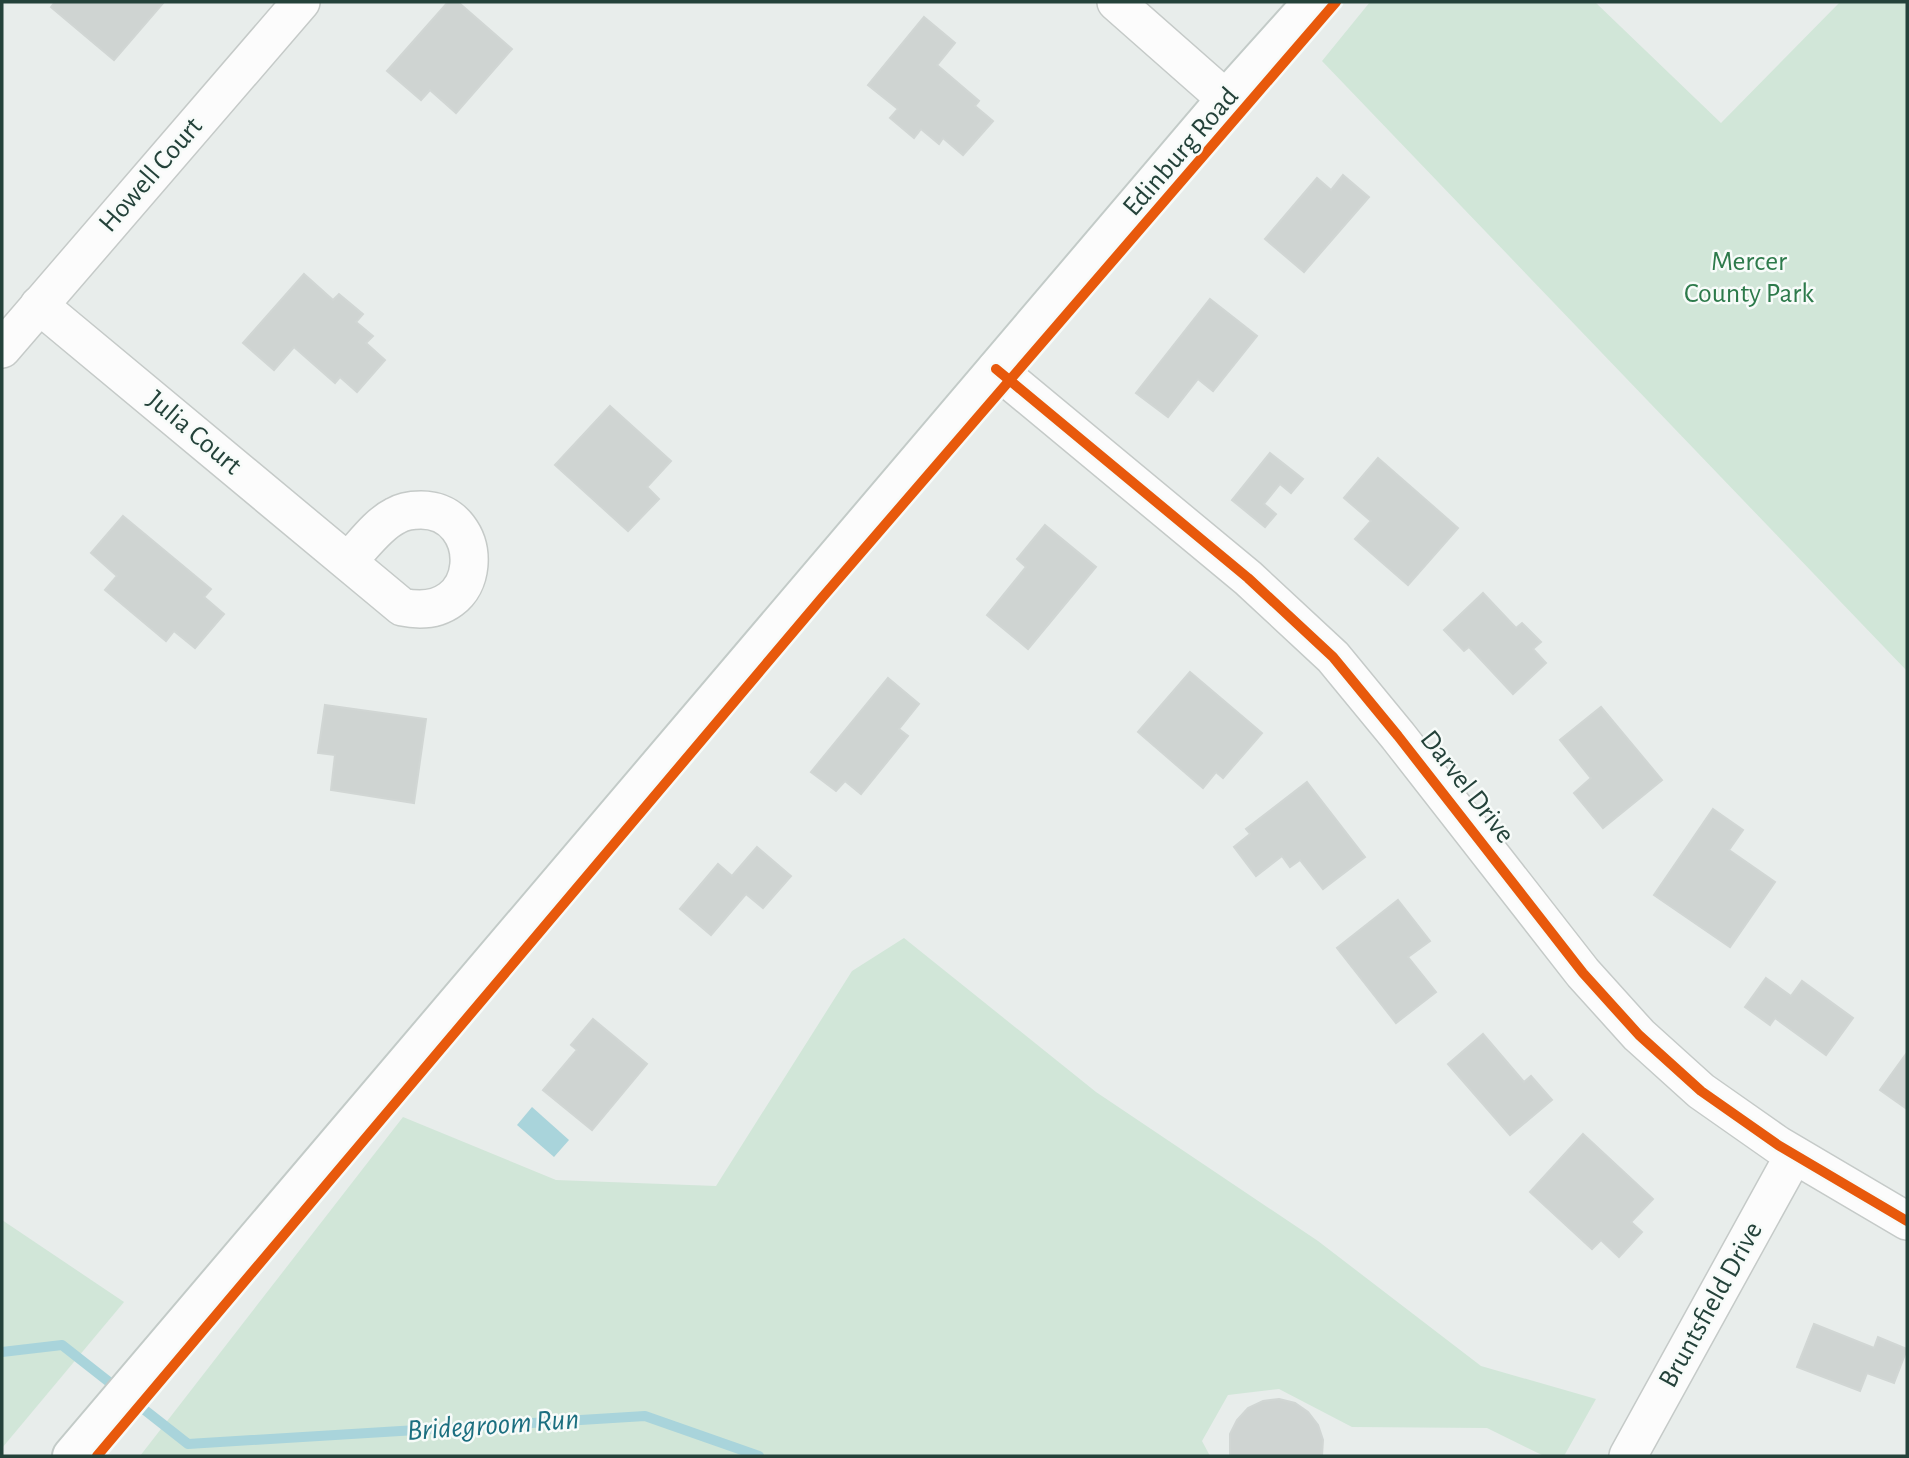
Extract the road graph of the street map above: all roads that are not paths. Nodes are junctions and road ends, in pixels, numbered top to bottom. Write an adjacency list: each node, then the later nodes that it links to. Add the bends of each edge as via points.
1 (301, 2): 5 (street, Howell Court)
2 (1116, 2): 4 (street)
3 (1312, 2): 4 (main road, Edinburg Road)
4 (1226, 99): 7 (main road, Edinburg Road)
5 (39, 305): 6 (street, Howell Court); 8 (street, Julia Court)
6 (2, 349)
7 (996, 369): 9 (street, Darvel Drive, via 1248,578 1333,657 1583,973 1639,1035 1701,1091); 11 (main road, Edinburg Road)
8 (348, 561)
9 (1794, 1155): 10 (street, Darvel Drive); 12 (street, Bruntsfield Drive)
10 (1907, 1221)
11 (72, 1456)
12 (1628, 1456)

